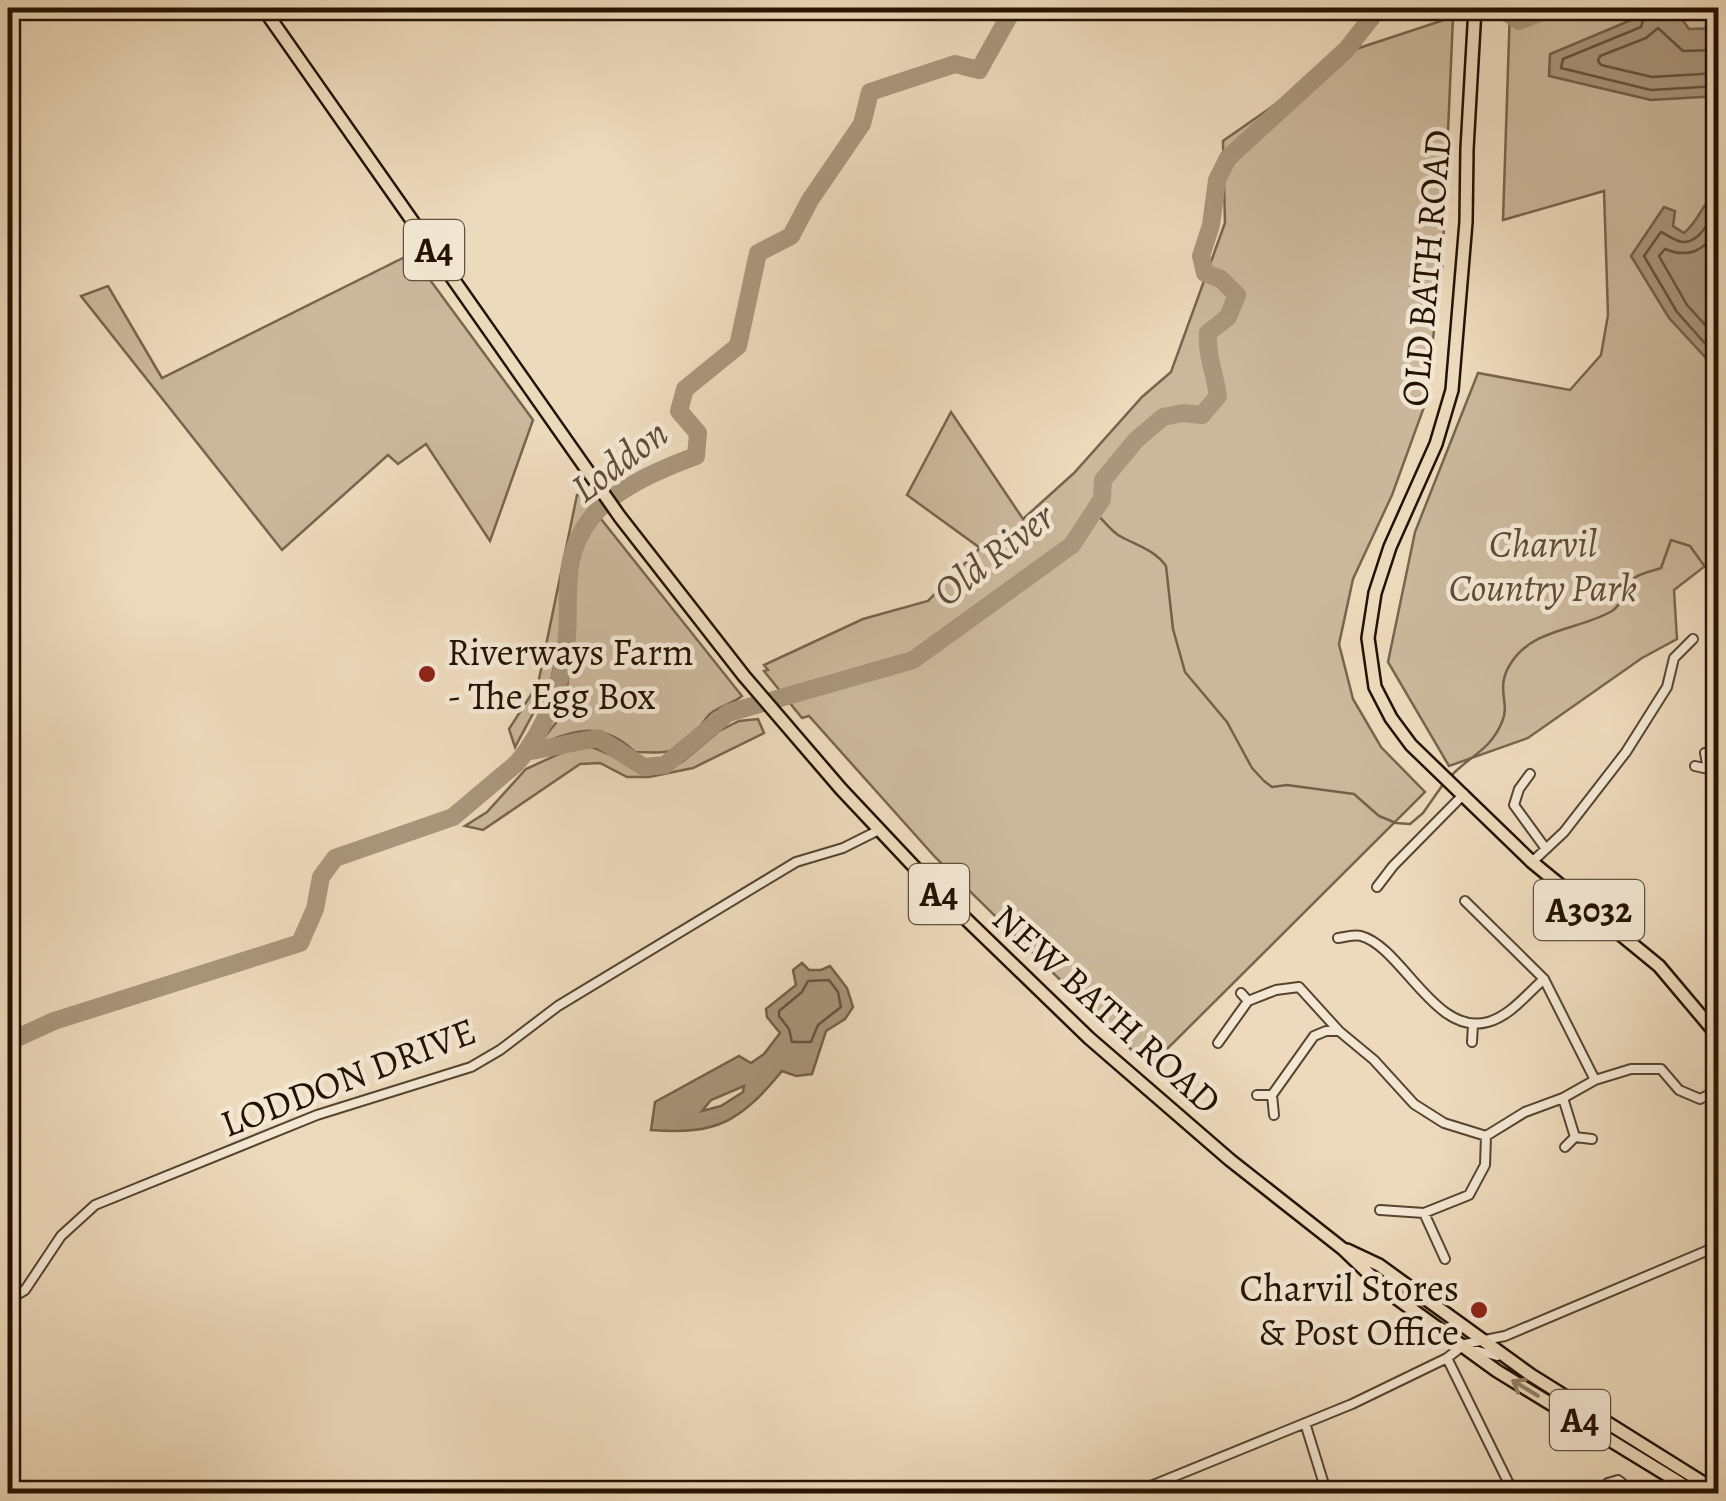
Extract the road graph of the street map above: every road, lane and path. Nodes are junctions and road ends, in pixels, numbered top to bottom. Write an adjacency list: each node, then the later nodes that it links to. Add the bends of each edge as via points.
1 (263, 8): 10 (main road, NEW BATH ROAD / A4, via 620,517 744,676)
2 (1475, 8): 9 (main road, OLD BATH ROAD / A3032, via 1452,390 1390,547 1368,638 1375,686 1390,718)
3 (1692, 639): 11 (street, via 1674,658 1667,687 1626,752)
4 (1705, 753): 6 (street)
5 (1695, 766): 6 (street)
6 (1708, 769): 8 (street)
7 (1530, 774): 11 (street, via 1514,805)
8 (1718, 779)
9 (1460, 791): 13 (main road, OLD BATH ROAD / A3032); 14 (street)
10 (878, 830): 45 (main road, NEW BATH ROAD / A4, via 1089,1038); 47 (street, LODDON DRIVE, via 796,862 558,1006 471,1067 317,1115 96,1205 61,1236 25,1290)
11 (1546, 848): 13 (street)
12 (1382, 858): 14 (street)
13 (1532, 862): 27 (main road, OLD BATH ROAD / A3032, via 1659,966)
14 (1393, 866): 15 (street)
15 (1377, 886)
16 (1465, 901): 18 (street)
17 (1500, 915): 18 (street)
18 (1493, 925): 22 (street)
19 (1338, 938): 21 (street, via 1357,934 1374,941)
20 (1407, 960): 21 (street)
21 (1399, 968): 25 (street, via 1454,1017)
22 (1544, 979): 25 (street, via 1506,1013); 30 (street)
23 (1241, 992): 24 (street)
24 (1248, 1001): 26 (street, via 1300,987); 29 (street)
25 (1473, 1024): 28 (street)
26 (1339, 1030): 33 (street, via 1314,1036); 35 (street)
27 (1717, 1032)
28 (1472, 1042)
29 (1218, 1043)
30 (1595, 1080): 31 (street, via 1661,1069 1679,1090 1700,1099); 34 (street)
31 (1718, 1090)
32 (1257, 1095): 33 (street)
33 (1272, 1096): 36 (street)
34 (1563, 1098): 38 (street); 39 (street)
35 (1414, 1104): 37 (street); 38 (street, via 1444,1124)
36 (1274, 1115)
37 (1406, 1115)
38 (1486, 1136): 43 (street, via 1484,1165 1470,1195)
39 (1574, 1137): 40 (street); 41 (street)
40 (1592, 1139)
41 (1565, 1147)
42 (1380, 1210): 43 (street)
43 (1424, 1214): 46 (street)
44 (1718, 1246): 48 (street)
45 (1343, 1249): 49 (main road, NEW BATH ROAD / A4, via 1379,1265); 50 (main road, NEW BATH ROAD / A4, via 1364,1273)
46 (1445, 1258)
47 (8, 1300)
48 (1506, 1336): 49 (street); 51 (street)
49 (1483, 1339): 50 (street); 51 (main road, NEW BATH ROAD / A4)
50 (1462, 1348): 52 (street); 53 (street); 61 (main road, NEW BATH ROAD / A4, one-way to 50)
51 (1504, 1353): 53 (main road, NEW BATH ROAD / A4)
52 (1448, 1358): 54 (street); 58 (street)
53 (1520, 1367): 55 (main road, NEW BATH ROAD / A4)
54 (1305, 1423): 56 (street); 57 (street)
55 (1718, 1492)
56 (1131, 1494)
57 (1327, 1494)
58 (1514, 1494)
59 (1608, 1494): 60 (street, via 1612,1480 1622,1483)
60 (1622, 1494)
61 (1698, 1494)

